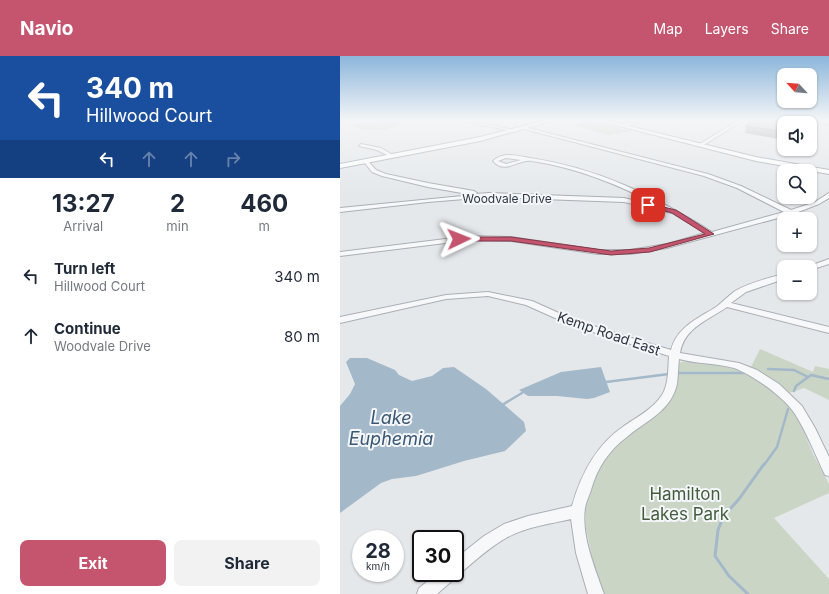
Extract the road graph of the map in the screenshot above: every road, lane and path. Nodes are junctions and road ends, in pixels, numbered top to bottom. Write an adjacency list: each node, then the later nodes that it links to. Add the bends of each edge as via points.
1 (360, 145): 6 (street, via 379,149)
2 (440, 145): 6 (main road)
3 (445, 145): 8 (main road)
4 (591, 145): 19 (street, via 706,175 740,187)
5 (700, 145): 10 (main road, via 780,164)
6 (391, 155): 9 (main road)
7 (526, 159): 11 (street, via 560,164)
8 (367, 162): 9 (main road); 12 (street, via 374,171 384,175)
9 (340, 165)
10 (829, 172)
11 (622, 185): 15 (street, via 619,194); 18 (street, via 656,200)
12 (430, 186): 13 (street); 16 (street, via 430,193)
13 (489, 195): 15 (street, Woodvale Drive); 16 (street, Woodvale Drive)
14 (829, 195): 20 (street, via 817,203)
15 (602, 198): 18 (street, Woodvale Drive)
16 (418, 201): 17 (street, Woodvale Drive)
17 (340, 212)
18 (674, 212): 22 (street)
19 (789, 212)
20 (794, 212)
21 (777, 217): 22 (street)
22 (711, 234): 23 (street, via 667,246 630,252 598,252 511,239 470,238)
23 (340, 254)
24 (829, 261): 25 (street)
25 (817, 265)
26 (777, 279): 27 (street, via 738,293)
27 (725, 304): 29 (street); 30 (street, via 693,324 683,334)
28 (340, 320): 30 (street, Kemp Road East, via 446,297 488,294 529,302 599,331)
29 (829, 330)
30 (674, 354): 31 (street, Kemp Road East, via 735,365 753,372 775,387 798,409); 32 (street, via 673,378 667,397 657,410 624,432 606,448 589,473)
31 (829, 471)
32 (578, 510): 33 (street, via 502,533); 36 (street, via 579,529)
33 (464, 562)
34 (439, 582): 35 (street)
35 (425, 594)
36 (596, 594)

